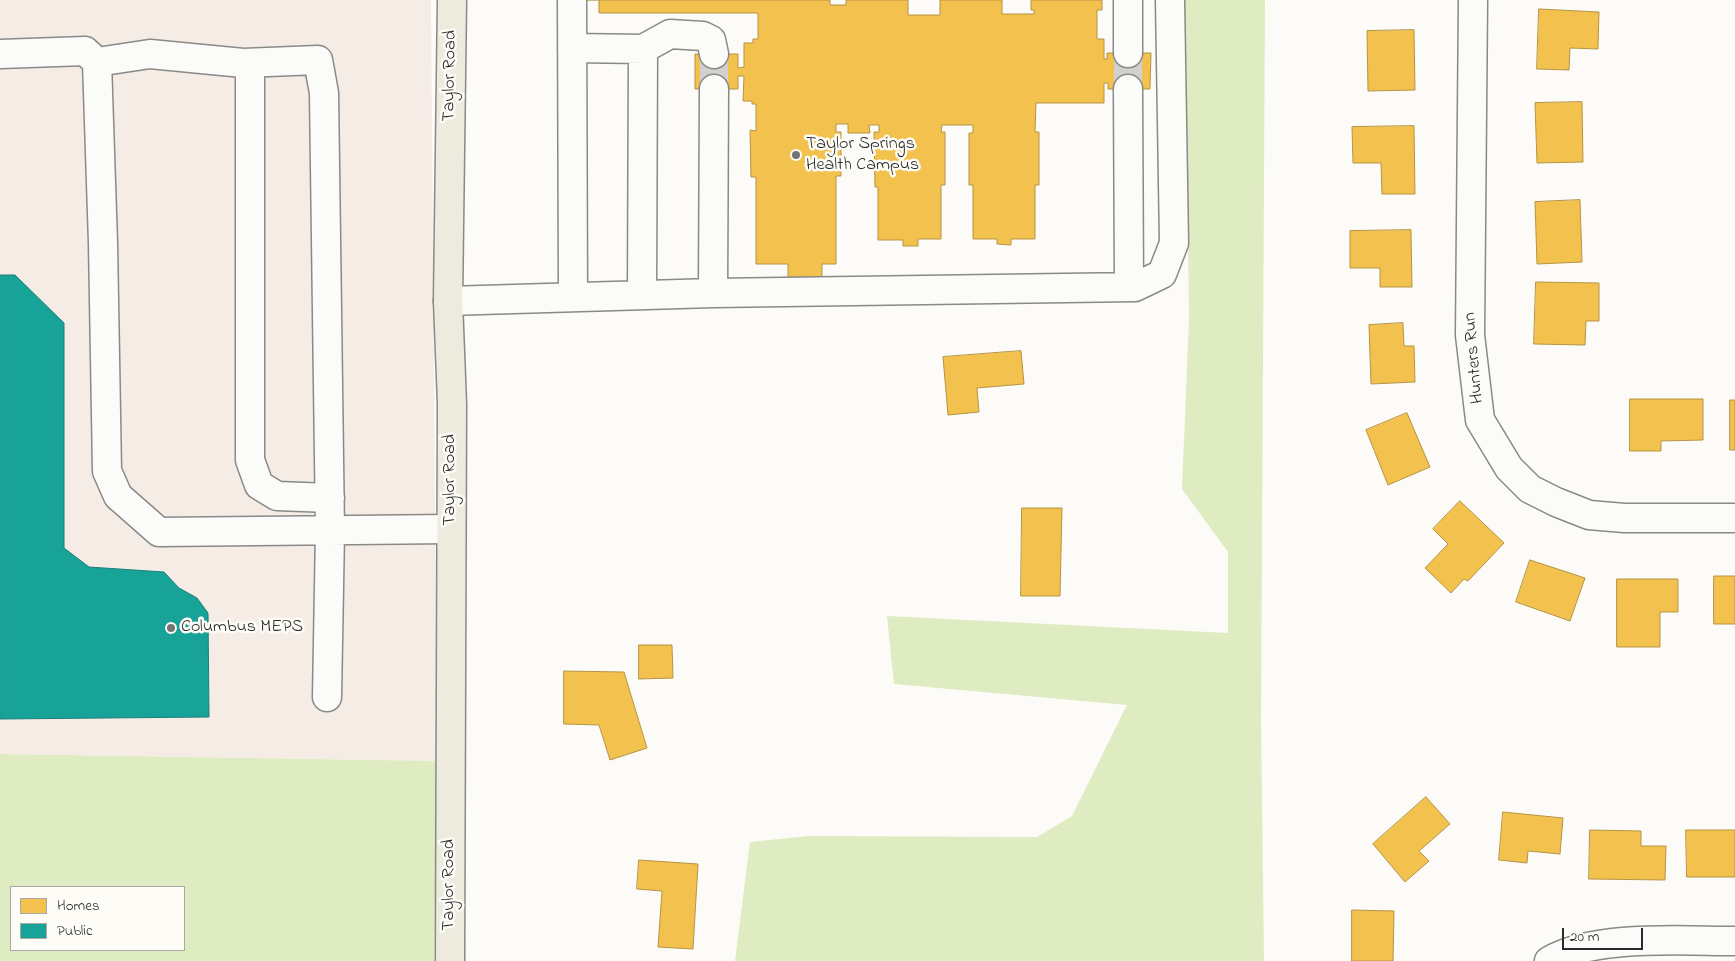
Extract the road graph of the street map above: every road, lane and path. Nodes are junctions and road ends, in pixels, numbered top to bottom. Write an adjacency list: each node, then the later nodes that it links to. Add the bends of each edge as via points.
1 (452, 0): 19 (main road, Taylor Road)
2 (572, 0): 6 (street)
3 (1128, 0): 8 (street)
4 (1170, 0): 15 (street, via 1174,243 1162,274)
5 (1473, 0): 21 (street, Hunters Run, via 1470,335 1480,420 1509,468 1530,489 1589,515)
6 (572, 48): 7 (street); 18 (street)
7 (643, 48): 10 (street, via 670,34 703,36 711,40); 17 (street)
8 (1128, 53)
9 (0, 54): 11 (street, via 85,51)
10 (714, 54)
11 (97, 62): 12 (street, via 150,54); 23 (street, via 107,471 118,496 159,532)
12 (250, 62): 20 (street, via 250,460 259,484 277,496); 20 (street, via 318,60 320,68 324,93)
13 (714, 89): 16 (street)
14 (1128, 89): 15 (street)
15 (1129, 287): 16 (street)
16 (713, 294): 17 (street)
17 (642, 295): 18 (street)
18 (573, 297): 19 (street)
19 (448, 300): 22 (main road, Taylor Road, via 452,404)
20 (330, 498): 23 (street)
21 (1735, 518)
22 (451, 529): 23 (street); 26 (main road, Taylor Road)
23 (330, 530): 24 (street)
24 (326, 698)
25 (1735, 941): 27 (street, via 1614,942 1560,954)
26 (450, 961)
27 (1549, 961)

